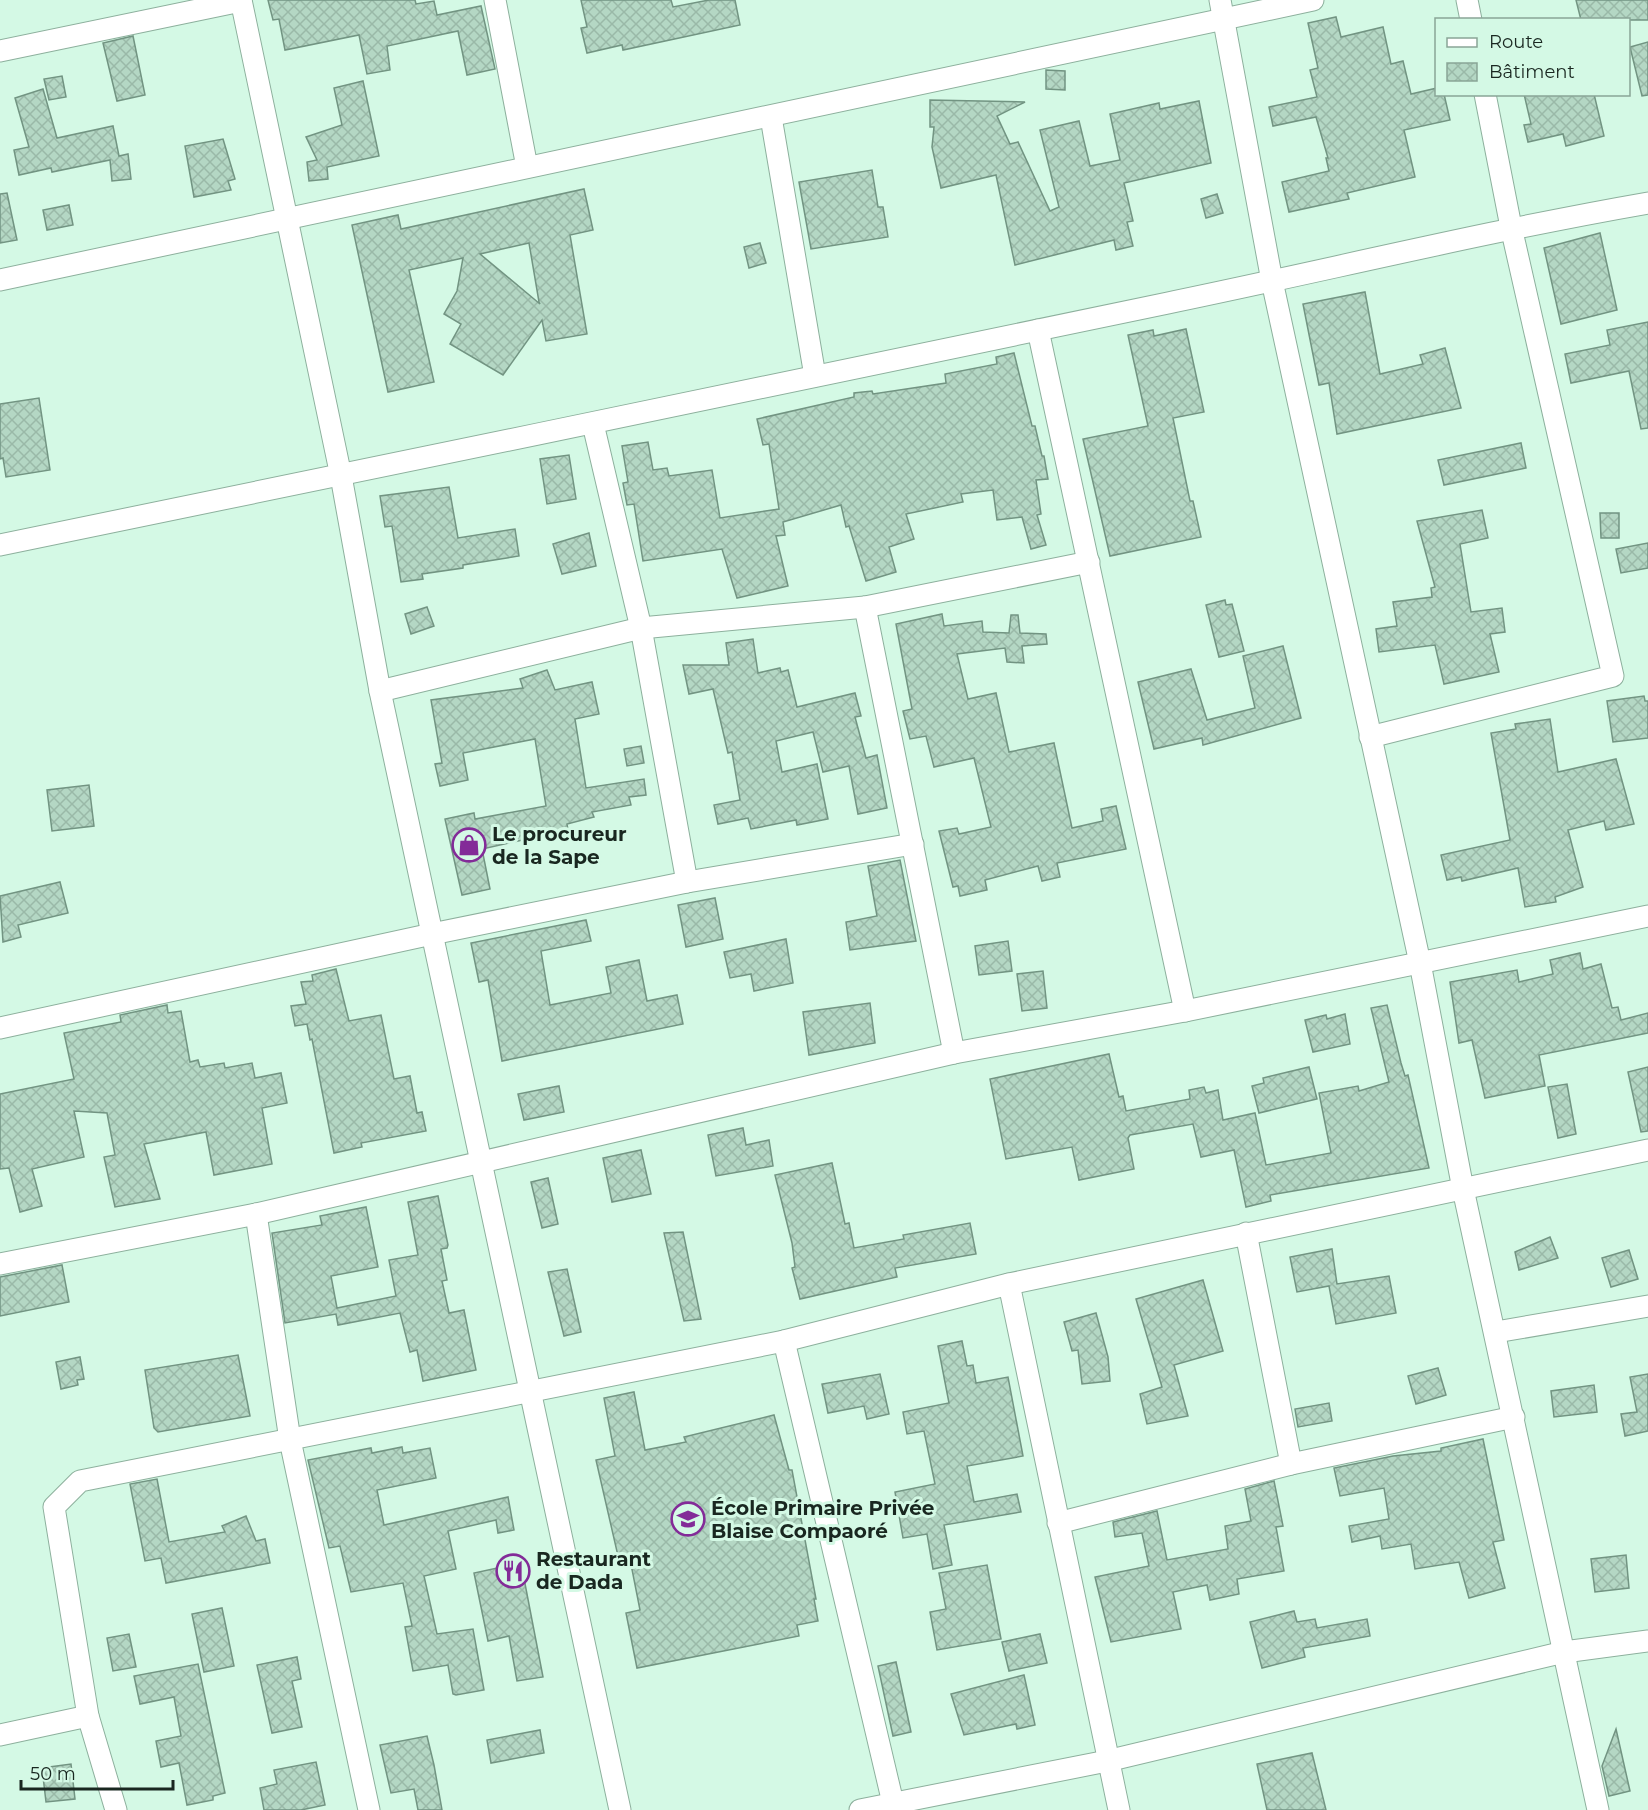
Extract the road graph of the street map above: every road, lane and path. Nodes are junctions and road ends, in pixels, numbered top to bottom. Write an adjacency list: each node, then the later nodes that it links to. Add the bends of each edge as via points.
1 (495, 0): 10 (street)
2 (1313, 0): 5 (street)
3 (1467, 0): 6 (street)
4 (241, 1): 7 (street); 12 (street)
5 (1223, 10): 9 (street); 15 (street)
6 (1471, 18)
7 (0, 51)
8 (1485, 96): 13 (street)
9 (771, 117): 10 (street); 17 (street)
10 (527, 167): 12 (street)
11 (1648, 203): 13 (street)
12 (287, 220): 14 (street); 19 (street)
13 (1511, 227): 15 (street); 25 (street, via 1613,676)
14 (0, 280)
15 (1272, 281): 16 (street); 25 (street)
16 (1038, 330): 17 (street); 21 (street)
17 (815, 376): 18 (street)
18 (593, 424): 19 (street); 23 (street)
19 (341, 476): 20 (street); 24 (street)
20 (0, 545)
21 (1089, 562): 22 (street); 31 (street)
22 (865, 607): 23 (street); 26 (street)
23 (641, 628): 24 (street); 27 (street)
24 (380, 691): 29 (street)
25 (1370, 738): 30 (street)
26 (912, 844): 27 (street); 33 (street)
27 (687, 882): 29 (street)
28 (1648, 916): 30 (street)
29 (432, 934): 32 (street); 35 (street)
30 (1420, 963): 31 (street); 36 (street)
31 (1185, 1011): 33 (street)
32 (0, 1028)
33 (954, 1053): 35 (street)
34 (1648, 1150): 36 (street)
35 (481, 1161): 37 (street); 44 (street)
36 (1463, 1189): 38 (street); 42 (street)
37 (256, 1214): 39 (street); 46 (street)
38 (1246, 1233): 40 (street); 47 (street)
39 (0, 1264)
40 (1009, 1284): 43 (street); 48 (street)
41 (1648, 1306): 42 (street)
42 (1496, 1332): 45 (street)
43 (784, 1341): 44 (street); 54 (street)
44 (530, 1392): 46 (street); 57 (street)
45 (1514, 1417): 47 (street); 50 (street)
46 (290, 1440): 51 (street, via 80,1481 54,1507); 56 (street)
47 (1291, 1464): 48 (street)
48 (1058, 1523): 53 (street)
49 (1648, 1641): 50 (street)
50 (1564, 1652): 53 (street); 60 (street)
51 (88, 1716): 52 (street); 55 (street)
52 (0, 1735)
53 (1107, 1761): 54 (street); 59 (street)
54 (893, 1803): 58 (street)
55 (117, 1810)
56 (369, 1810)
57 (620, 1810)
58 (860, 1810)
59 (1119, 1810)
60 (1598, 1810)

